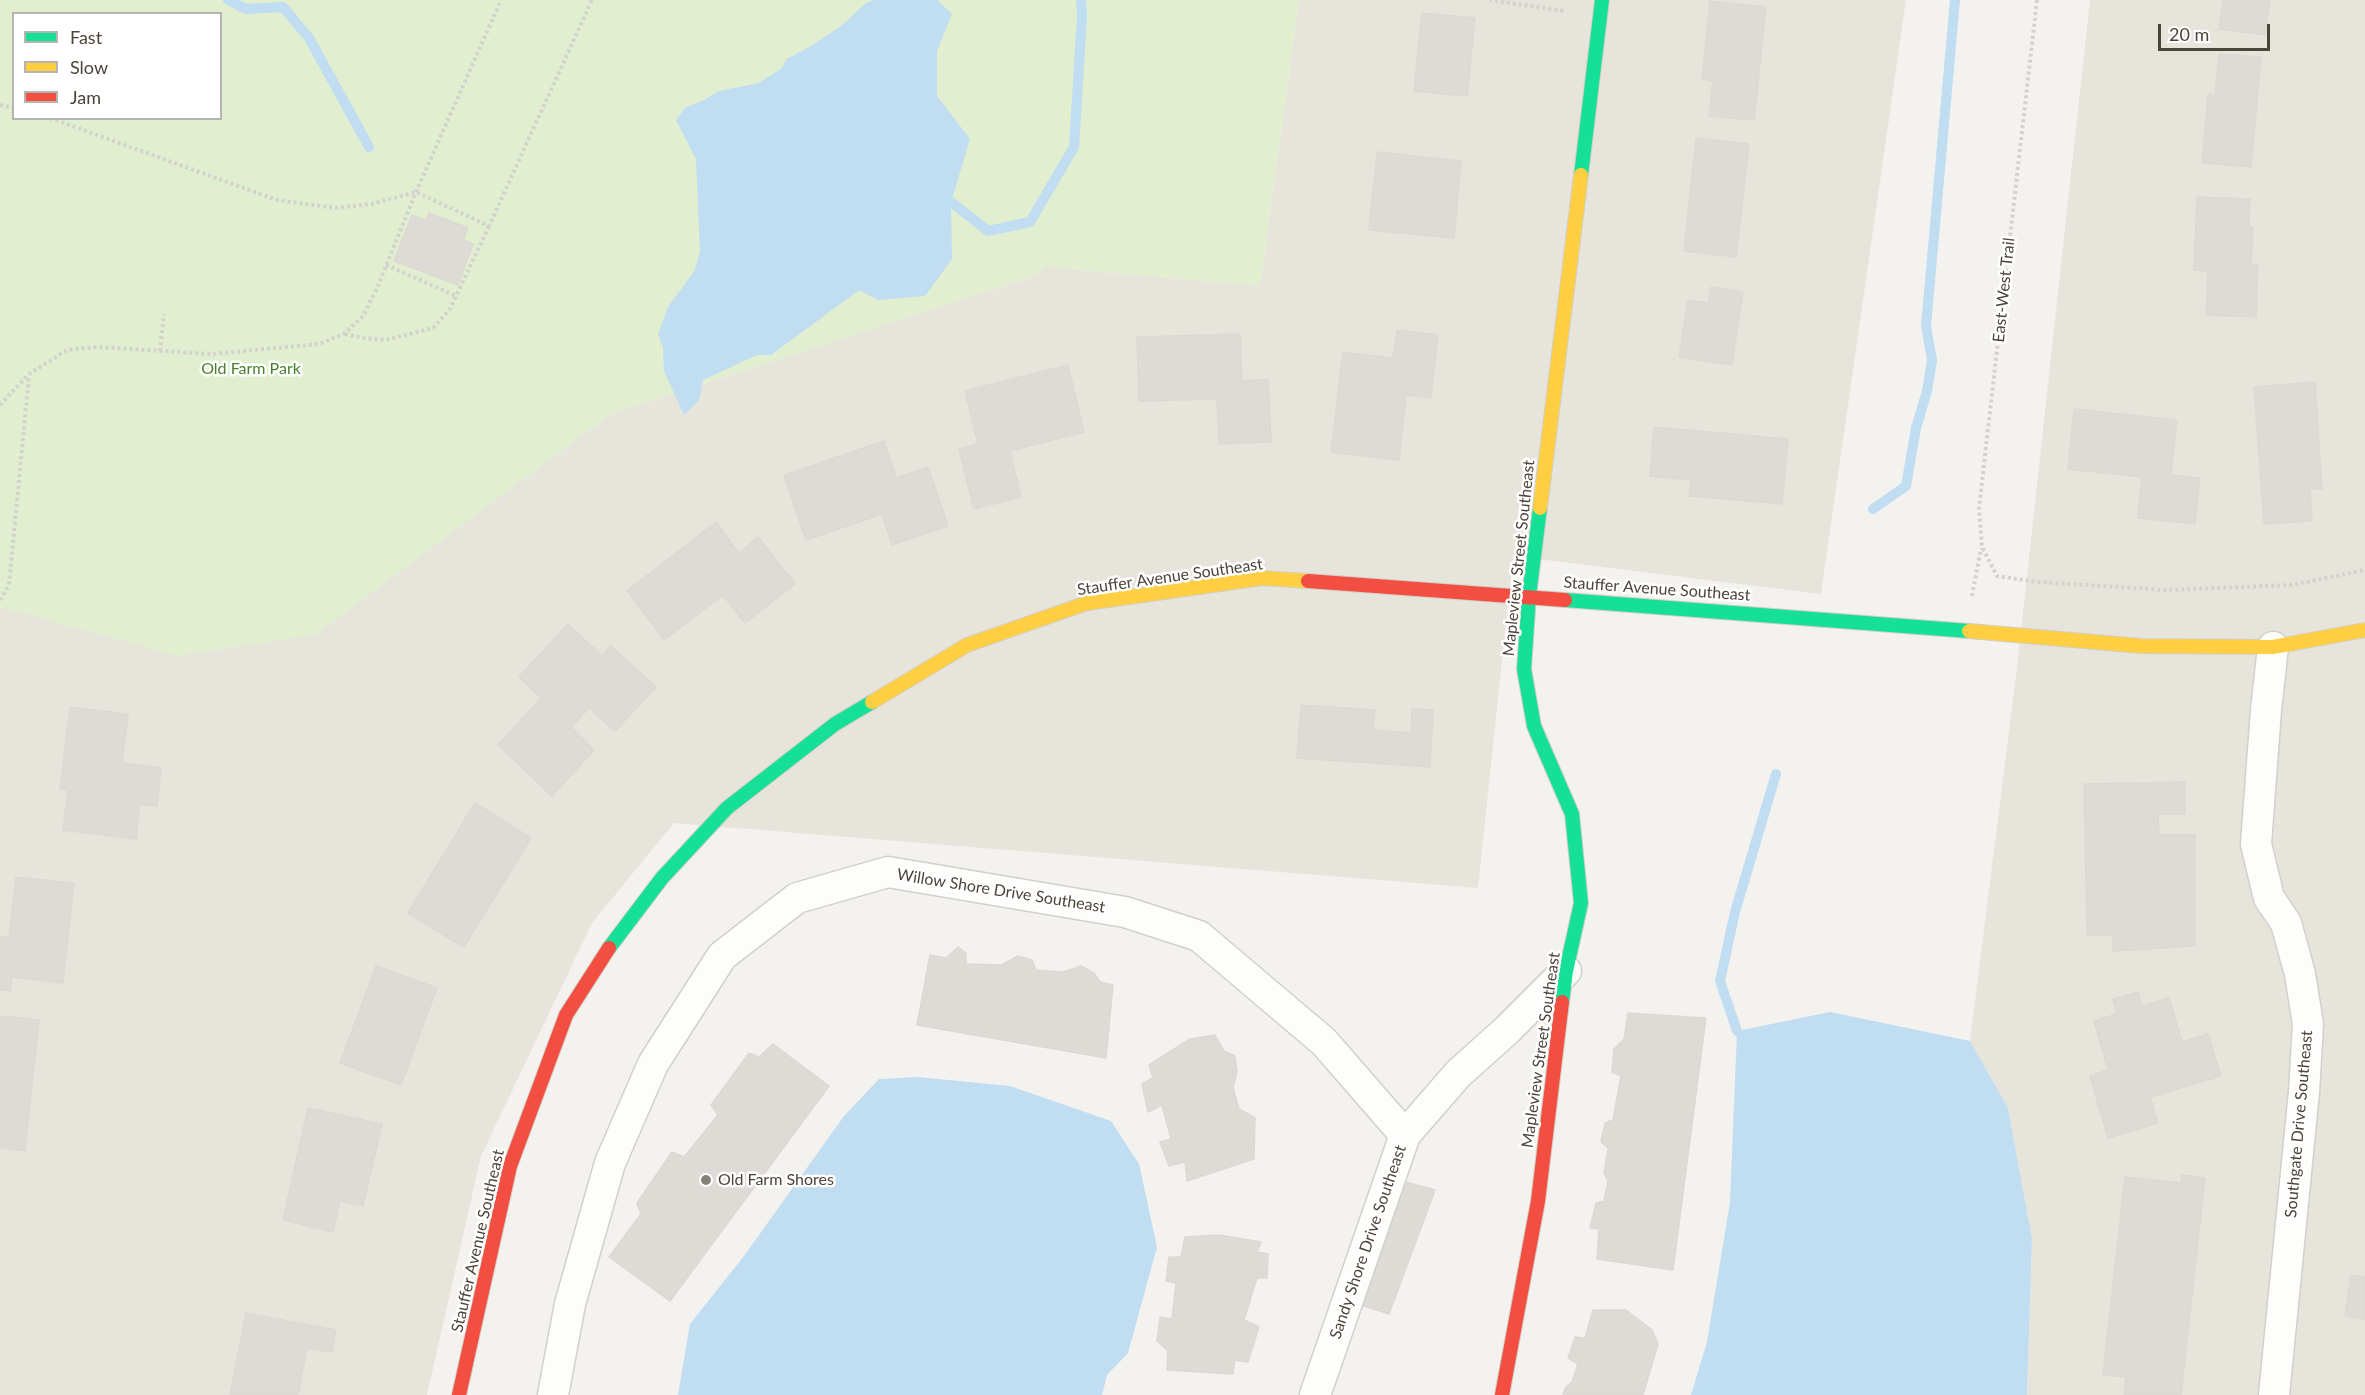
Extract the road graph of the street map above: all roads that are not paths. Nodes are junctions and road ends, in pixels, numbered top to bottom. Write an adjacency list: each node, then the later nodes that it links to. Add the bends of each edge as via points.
1 (1602, 0): 2 (street, Mapleview Street Southeast)
2 (1529, 596): 4 (street, Stauffer Avenue Southeast, via 2141,646); 5 (street, Mapleview Street Southeast, via 1524,669 1534,726 1572,814 1581,903); 7 (street, Stauffer Avenue Southeast, via 1262,578 1087,603 967,645 835,724 727,808 662,878 608,949 566,1015 510,1166)
3 (2365, 630): 4 (street, Stauffer Avenue Southeast)
4 (2273, 647): 11 (street, Southgate Drive Southeast, via 2256,844 2269,898 2286,923 2301,974 2308,1024)
5 (1566, 971): 6 (street, Sandy Shore Drive Southeast, via 1458,1074); 10 (street, Mapleview Street Southeast, via 1538,1200)
6 (1405, 1135): 8 (street, Willow Shore Drive Southeast, via 1324,1042 1199,936 1125,912 888,873 797,898 722,956 653,1064 610,1163 570,1304); 9 (street, Sandy Shore Drive Southeast)
7 (459, 1395)
8 (554, 1395)
9 (1315, 1395)
10 (1502, 1395)
11 (2274, 1395)

